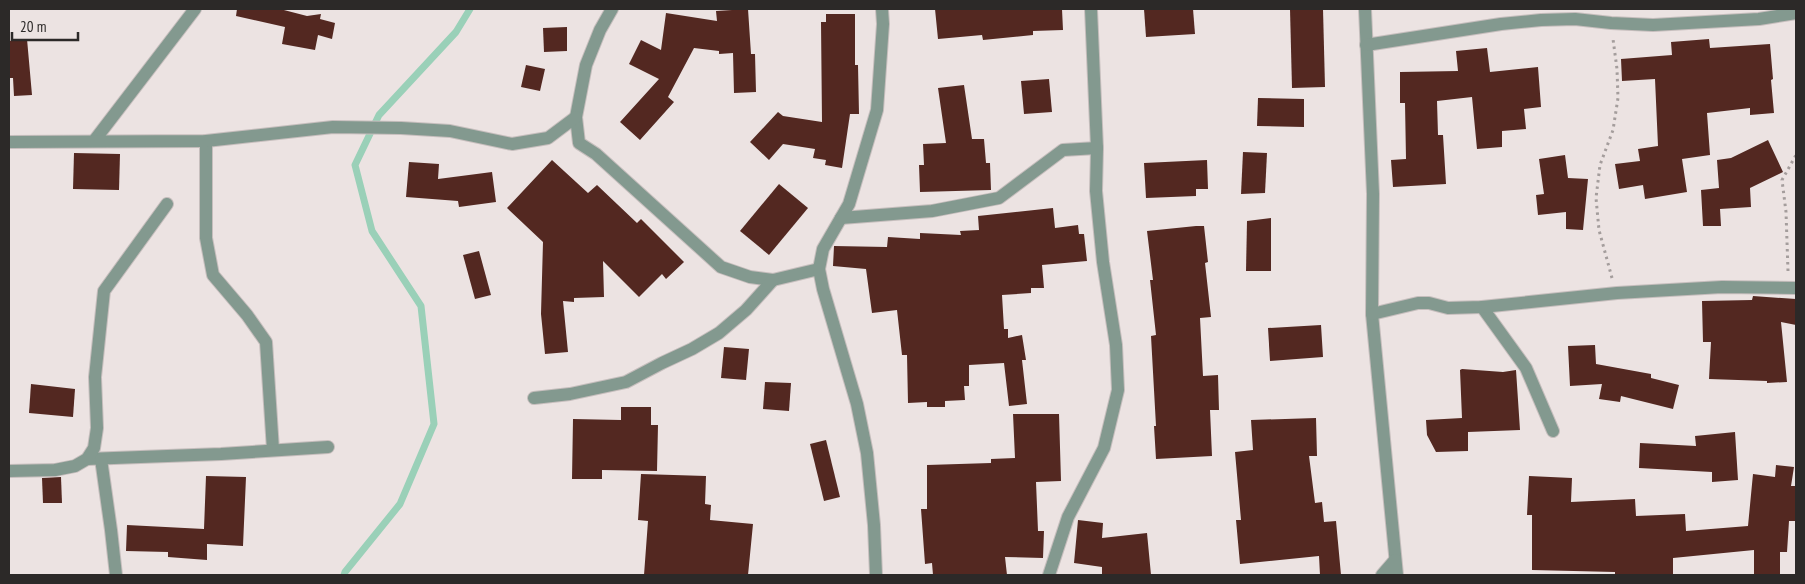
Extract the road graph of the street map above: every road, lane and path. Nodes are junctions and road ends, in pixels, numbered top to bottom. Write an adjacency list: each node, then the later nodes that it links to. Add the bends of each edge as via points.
1 (195, 9): 10 (street)
2 (612, 9): 9 (street, via 586,65)
3 (882, 9): 16 (street, via 877,110 849,204)
4 (1091, 9): 13 (street)
5 (1365, 9): 8 (street)
6 (1796, 13): 7 (street, via 1759,19)
7 (1610, 24): 8 (street, via 1575,19 1541,20); 20 (path, via 1618,98 1613,130 1600,165 1596,198 1599,230)
8 (1366, 45): 22 (street, via 1373,194)
9 (576, 117): 12 (street, via 548,138 512,144 450,131 358,127); 18 (street, via 579,143 596,154 721,267 750,277)
10 (94, 141): 11 (street); 12 (street)
11 (9, 142)
12 (206, 142): 26 (street, via 206,238 213,275 266,342)
13 (1097, 148): 16 (street, via 1063,150 999,198 932,211); 33 (street, via 1096,191 1116,345 1118,390 1104,448 1068,517)
14 (1796, 155): 19 (path, via 1782,180)
15 (167, 204): 28 (street, via 104,292 95,377 98,428 94,448)
16 (841, 218): 17 (street, via 823,250)
17 (820, 269): 18 (street); 32 (street, via 867,453)
18 (773, 280): 23 (street, via 720,333 626,382)
19 (1793, 287): 20 (street)
20 (1617, 293): 21 (street)
21 (1482, 307): 22 (street, via 1448,308 1418,303); 24 (street, via 1526,368)
22 (1372, 314): 30 (street)
23 (534, 398)
24 (1553, 431)
25 (328, 447): 26 (street)
26 (273, 450): 27 (street)
27 (101, 458): 28 (street); 31 (street)
28 (87, 459): 29 (street, via 75,466 55,470)
29 (9, 471)
30 (1395, 560): 34 (street); 35 (street)
31 (116, 575)
32 (876, 575)
33 (1049, 575)
34 (1382, 575)
35 (1396, 575)

